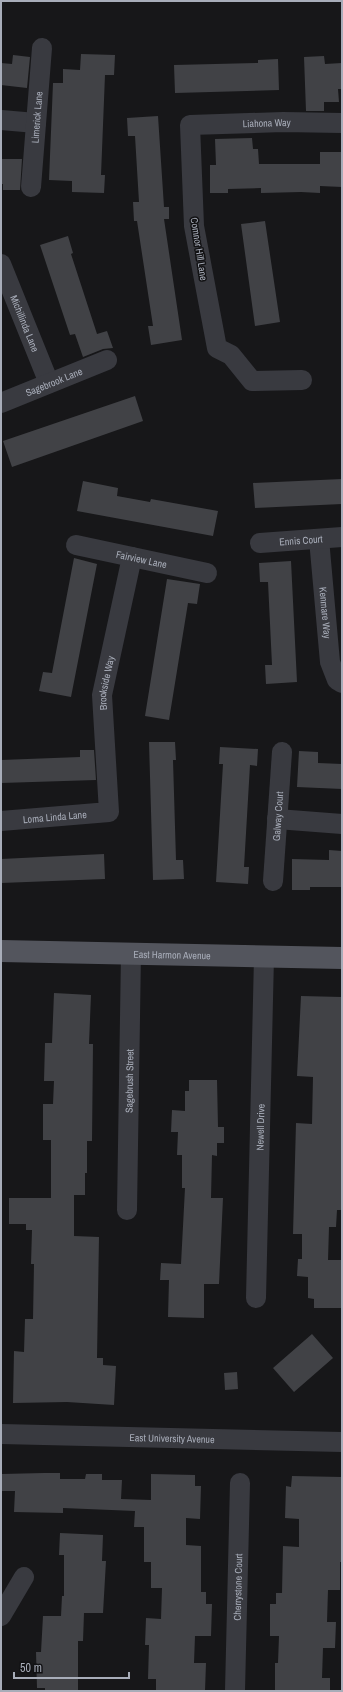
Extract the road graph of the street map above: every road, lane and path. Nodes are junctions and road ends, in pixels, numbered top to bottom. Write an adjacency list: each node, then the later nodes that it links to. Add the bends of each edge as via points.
1 (42, 48): 3 (street, Limerick Lane)
2 (1, 120): 3 (street)
3 (36, 123): 6 (street, Limerick Lane)
4 (342, 123): 5 (street, Liahona Way)
5 (190, 125): 9 (street, Comnor Hill Lane, via 194,226 217,348 231,355 252,381)
6 (31, 187)
7 (1, 264): 10 (street, Michillinda Lane)
8 (107, 360): 10 (street, Sagebrook Lane)
9 (302, 380)
10 (49, 383): 11 (street, Sagebrook Lane)
11 (1, 402)
12 (342, 537): 13 (street, Ennis Court)
13 (319, 539): 14 (street, Ennis Court); 18 (street, Kenmare Way, via 330,662 337,680)
14 (260, 543)
15 (76, 545): 16 (street, Fairview Lane)
16 (132, 557): 17 (street, Fairview Lane); 20 (street, Brookside Way, via 102,695)
17 (207, 573)
18 (342, 683)
19 (282, 752): 21 (street, Galway Court)
20 (109, 812): 22 (street, Loma Linda Lane)
21 (278, 819): 23 (street); 24 (street, Galway Court)
22 (1, 821)
23 (342, 824)
24 (273, 881)
25 (1, 951): 26 (main road, East Harmon Avenue)
26 (131, 953): 27 (main road, East Harmon Avenue); 29 (street, Sagebrush Street)
27 (264, 956): 28 (main road, East Harmon Avenue); 30 (street, Newell Drive)
28 (342, 958)
29 (127, 1210)
30 (256, 1298)
31 (1, 1434): 32 (street, East University Avenue)
32 (342, 1442)
33 (240, 1483): 36 (street, Cherrystone Court)
34 (24, 1577): 35 (street)
35 (1, 1616)
36 (235, 1691)

